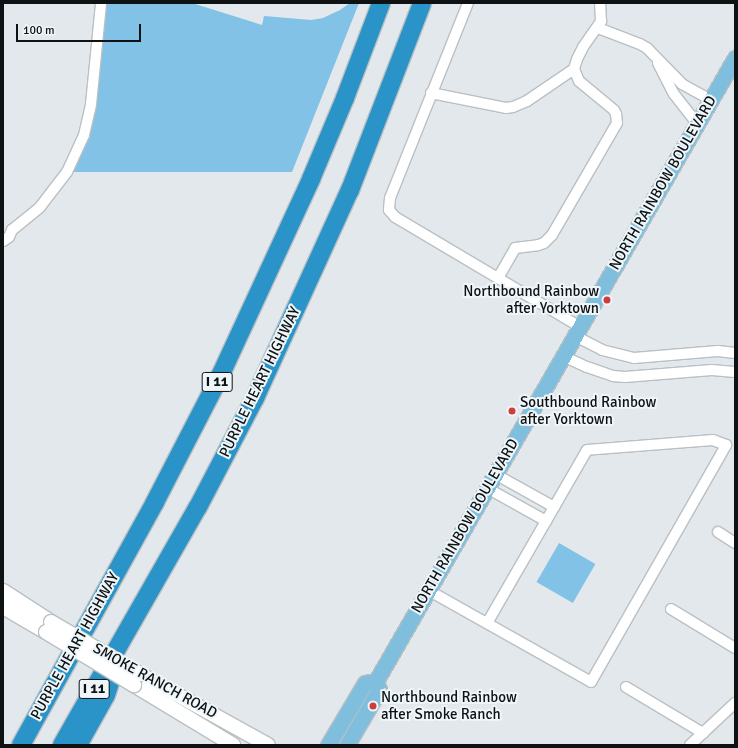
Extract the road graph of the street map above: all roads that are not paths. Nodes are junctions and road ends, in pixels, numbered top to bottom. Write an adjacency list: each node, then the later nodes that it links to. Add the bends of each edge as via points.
1 (102, 3): 13 (street, via 91,104 84,135 67,172 40,207)
2 (381, 3): 39 (highway, PURPLE HEART HIGHWAY / I 11, via 311,179 221,374)
3 (422, 3): 32 (highway, PURPLE HEART HIGHWAY / I 11, via 350,190 255,398 198,506)
4 (468, 3): 10 (street)
5 (600, 3): 6 (street, via 601,21)
6 (598, 28): 7 (street, via 640,44); 9 (street, via 583,47)
7 (653, 54): 11 (street, via 682,84); 12 (street, via 674,94)
8 (735, 58): 11 (main road, NORTH RAINBOW BOULEVARD)
9 (574, 69): 10 (street, via 513,107 506,108); 15 (street, via 580,81 614,110 616,123 552,235 544,243 515,248)
10 (431, 93): 15 (street, via 390,198 389,210 395,217)
11 (711, 100): 12 (main road, NORTH RAINBOW BOULEVARD)
12 (697, 123): 16 (main road, NORTH RAINBOW BOULEVARD)
13 (7, 228): 14 (street, via 9,237)
14 (3, 241)
15 (498, 278): 16 (street)
16 (578, 331): 17 (street, via 602,350 634,358 718,351); 18 (main road, NORTH RAINBOW BOULEVARD)
17 (735, 353)
18 (563, 356): 19 (street, via 613,376 712,370); 20 (main road, NORTH RAINBOW BOULEVARD)
19 (735, 372)
20 (495, 474): 21 (main road, NORTH RAINBOW BOULEVARD); 22 (street)
21 (487, 488): 23 (street); 26 (main road, NORTH RAINBOW BOULEVARD)
22 (554, 507): 23 (street); 30 (street, via 587,450 713,440 726,445 592,682)
23 (546, 521): 30 (street)
24 (718, 532): 25 (street)
25 (735, 543)
26 (428, 590): 30 (street); 35 (main road, NORTH RAINBOW BOULEVARD)
27 (3, 591): 31 (main road, SMOKE RANCH ROAD)
28 (3, 607): 31 (main road, SMOKE RANCH ROAD)
29 (671, 609): 33 (street)
30 (487, 623)
31 (48, 627): 34 (main road, SMOKE RANCH ROAD, bridge)
32 (125, 634): 40 (highway, PURPLE HEART HIGHWAY / I 11); 41 (highway, via 106,695)
33 (735, 648)
34 (137, 680): 42 (main road, SMOKE RANCH ROAD); 43 (main road, SMOKE RANCH ROAD)
35 (376, 682): 44 (main road, via 365,683); 45 (main road, NORTH RAINBOW BOULEVARD, via 379,690)
36 (626, 687): 38 (street)
37 (735, 703): 38 (street)
38 (703, 733): 46 (street)
39 (21, 745)
40 (62, 745)
41 (78, 745)
42 (233, 745)
43 (268, 745)
44 (328, 745)
45 (347, 745)
46 (690, 745)

